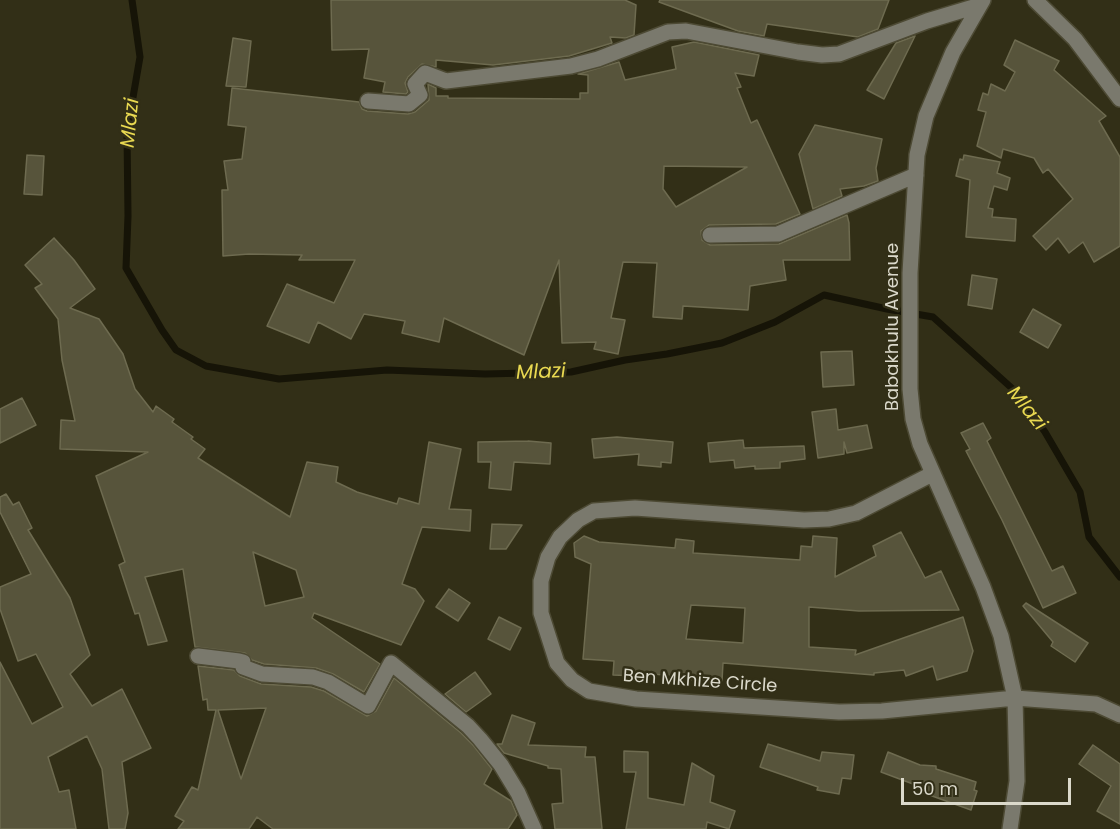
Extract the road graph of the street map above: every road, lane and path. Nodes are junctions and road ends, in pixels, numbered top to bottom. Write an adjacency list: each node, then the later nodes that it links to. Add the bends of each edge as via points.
1 (1035, 0): 3 (street, via 1075,39)
2 (982, 2): 4 (street, via 839,54 806,53 668,32 598,60 571,66 446,81 425,73 415,84 420,94 409,104); 5 (street, Babakhulu Avenue, via 953,52 926,116)
3 (1120, 99)
4 (368, 101)
5 (916, 175): 6 (street, via 778,234); 7 (street, Babakhulu Avenue, via 910,338 913,419)
6 (710, 235)
7 (932, 474): 9 (street, Babakhulu Avenue, via 983,587); 9 (street, Ben Mkhize Circle, via 856,513 829,519 635,508 594,511 560,537 548,557 541,581 541,613 548,639 557,663 572,680 589,691 636,699 839,712)
8 (198, 656): 11 (street, via 243,662 243,667 262,674 313,677 368,706 392,663 480,740 518,793)
9 (1015, 698): 10 (street, Ben Mkhize Circle, via 1096,704); 12 (street, Babakhulu Avenue, via 1017,781)
10 (1120, 715)
11 (534, 829)
12 (1010, 829)

